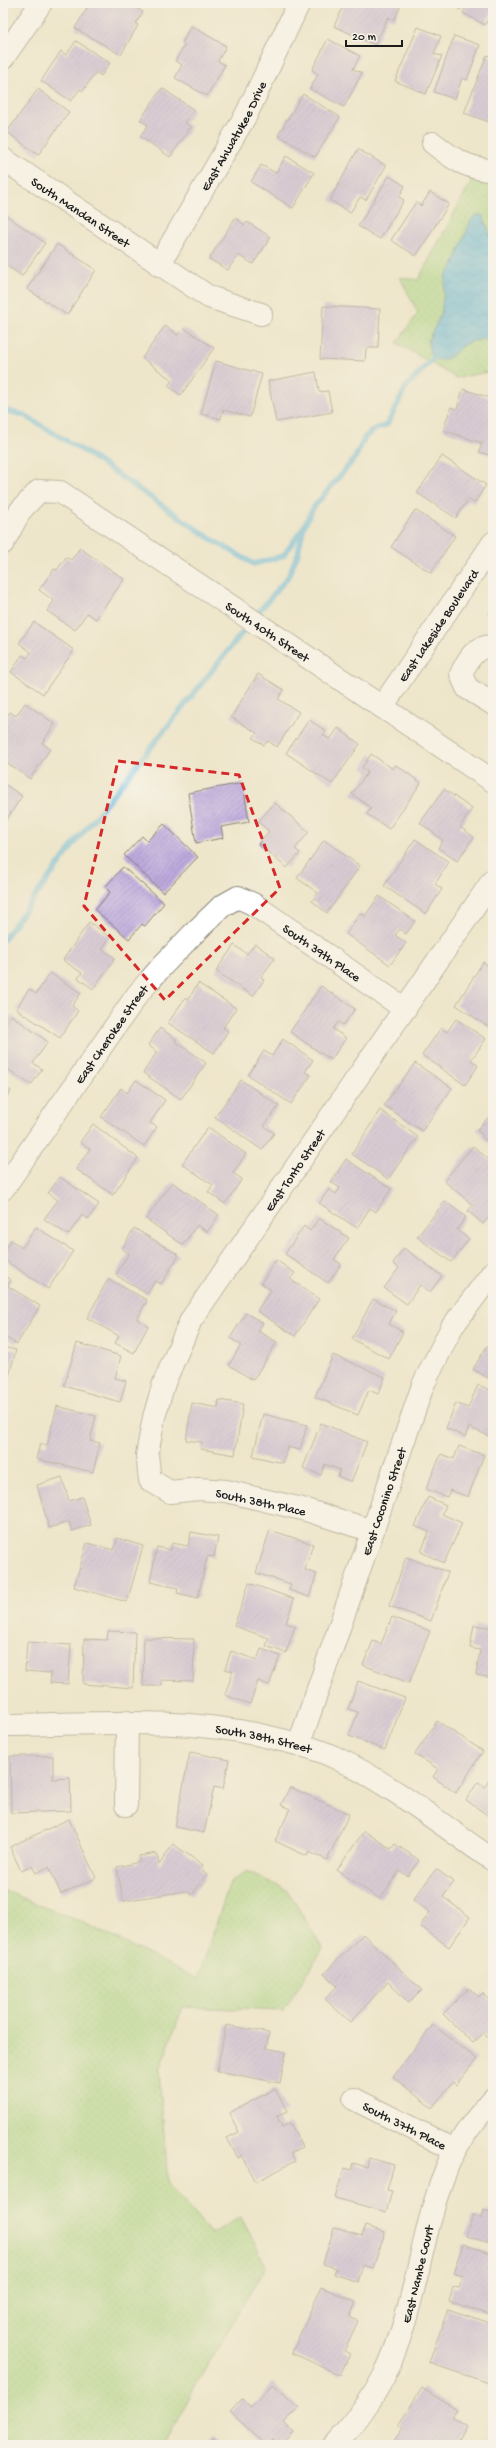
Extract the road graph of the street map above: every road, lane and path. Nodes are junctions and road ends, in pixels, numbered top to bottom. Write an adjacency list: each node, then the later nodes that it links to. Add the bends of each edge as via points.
1 (41, 3): 3 (street)
2 (299, 3): 7 (street, East Ahwatukee Drive, via 246,115)
3 (3, 58)
4 (433, 143): 6 (street, via 455,161)
5 (3, 159): 7 (street, South Mandan Street)
6 (493, 171)
7 (159, 264): 8 (street, South Mandan Street, via 208,297)
8 (261, 314)
9 (3, 543): 13 (street, South 40th Street, via 20,511 39,491 60,492)
10 (493, 543): 13 (street, East Lakeside Boulevard)
11 (493, 646): 12 (street, via 482,646 468,658 461,674 468,688)
12 (493, 704)
13 (382, 707): 14 (street, South 40th Street)
14 (493, 781)
15 (493, 880): 17 (street, East Tonto Street)
16 (238, 897): 17 (street, South 39th Place, via 253,904); 18 (street, East Cherokee Street, via 222,906 192,935 137,995)
17 (405, 1009): 20 (street, East Tonto Street, via 191,1320 164,1383 154,1417 147,1455)
18 (3, 1189)
19 (493, 1272): 21 (street, East Coconino Street, via 452,1328 423,1385)
20 (150, 1480): 21 (street, South 38th Place, via 170,1492 198,1489 226,1491 306,1510)
21 (373, 1530): 24 (street, East Coconino Street)
22 (127, 1722): 23 (street, South 38th Street); 24 (street, South 38th Street, via 207,1726 246,1731); 25 (street)
23 (3, 1725)
24 (299, 1744): 26 (street, South 38th Street, via 333,1756 376,1781)
25 (126, 1805)
26 (493, 1860)
27 (354, 2099): 29 (street, South 37th Place)
28 (493, 2099): 29 (street, East Nambe Court)
29 (455, 2150): 30 (street, East Nambe Court, via 442,2183 397,2343 384,2375 358,2418)
30 (334, 2445)

